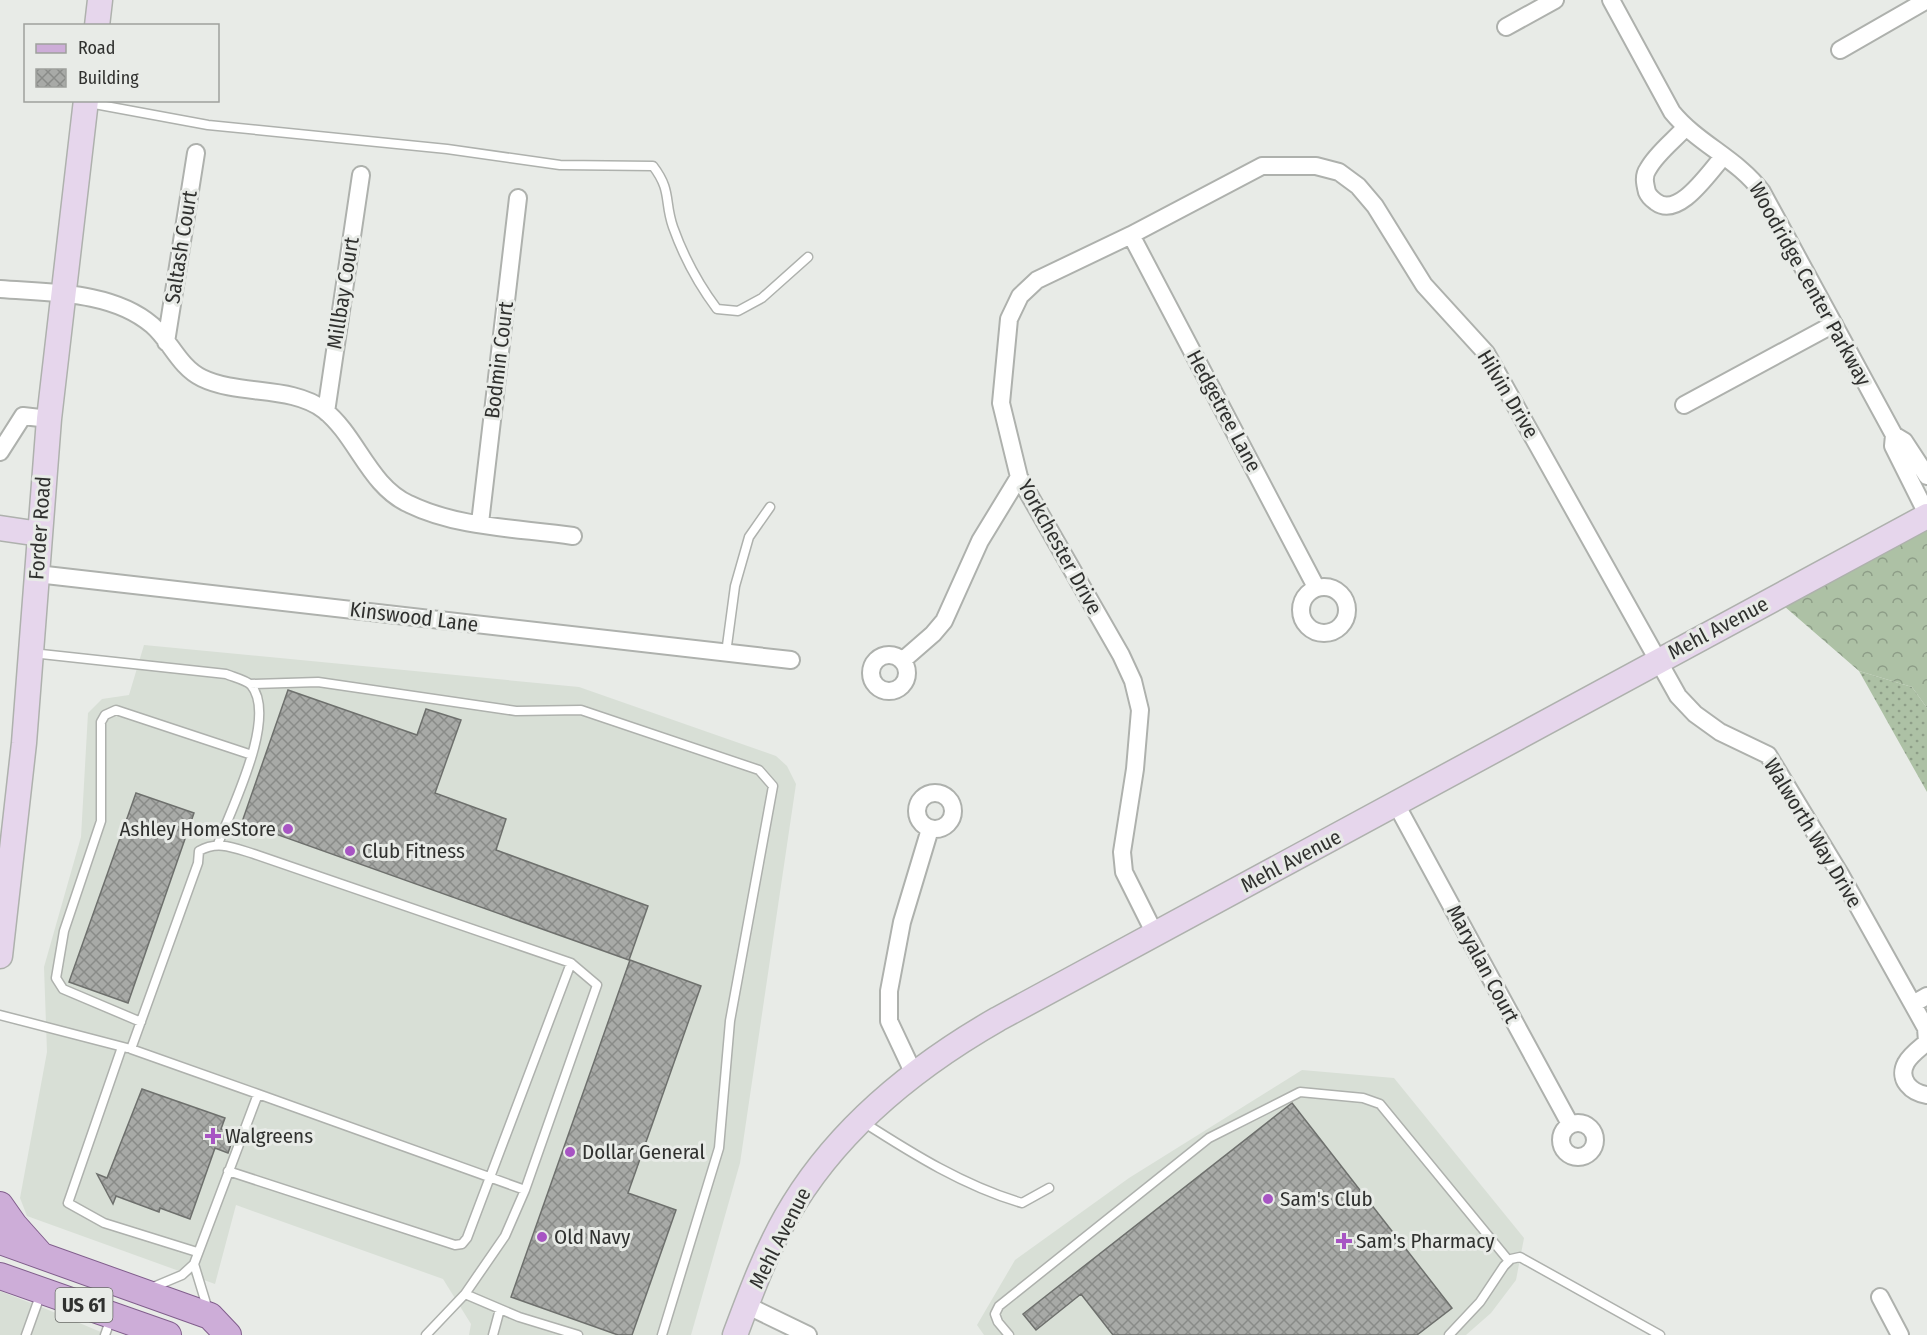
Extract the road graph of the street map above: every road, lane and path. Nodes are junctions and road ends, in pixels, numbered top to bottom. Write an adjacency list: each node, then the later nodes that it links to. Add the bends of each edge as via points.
1 (100, 0): 5 (street)
2 (1554, 0): 6 (street)
3 (1611, 0): 9 (street, Woodridge Center Parkway, via 1662,96)
4 (1927, 0): 7 (street)
5 (97, 24)
6 (1506, 27)
7 (1840, 50)
8 (86, 102): 16 (lane, via 208,125 447,149 560,165 653,166 664,181 672,226 704,292 717,309 738,311 762,298); 18 (street, Forder Road)
9 (1685, 128): 11 (street, Woodridge Center Parkway); 11 (street, via 1647,170 1647,190 1657,203 1674,206 1687,198)
10 (196, 153): 20 (street, Saltash Court)
11 (1722, 157): 19 (street, Woodridge Center Parkway, via 1752,178 1762,192)
12 (1316, 166): 15 (street, Yorkchester Drive, via 1262,165); 39 (street, Hilvin Drive, via 1339,172 1358,186 1375,206 1424,285 1486,353)
13 (361, 175): 22 (street, Millbay Court)
14 (518, 198): 30 (street, Bodmin Court)
15 (1131, 235): 27 (street, Yorkchester Drive, via 1037,280 1020,296 1009,319 1001,403); 35 (street, Hedgetree Lane)
16 (808, 257)
17 (0, 289): 18 (street)
18 (62, 294): 20 (street, via 119,305 155,327); 23 (street, Forder Road)
19 (1834, 324): 21 (street); 24 (street, Woodridge Center Parkway)
20 (166, 342): 22 (street, via 200,377 313,403)
21 (1684, 405)
22 (326, 412): 30 (street, via 374,473 407,503 450,519)
23 (49, 419): 25 (street, via 22,417); 32 (street, Forder Road)
24 (1894, 435): 26 (street, Woodridge Center Parkway, via 1904,441); 29 (street, Woodridge Center Parkway, via 1893,446)
25 (0, 452)
26 (1927, 476)
27 (1019, 477): 40 (street, via 980,541 944,621); 46 (street, Yorkchester Drive, via 1133,681 1140,710 1122,852 1124,872)
28 (770, 507): 37 (lane, via 749,537 735,586)
29 (1927, 515): 39 (street, Mehl Avenue)
30 (480, 523): 33 (street)
31 (0, 528): 32 (street)
32 (39, 534): 34 (street, Forder Road)
33 (573, 536)
34 (37, 574): 36 (street, Forder Road); 37 (street, Kinswood Lane)
35 (1316, 587)
36 (31, 653): 41 (lane, via 226,674); 47 (street, Forder Road)
37 (726, 653): 38 (street, Kinswood Lane)
38 (791, 660)
39 (1657, 660): 43 (street, Mehl Avenue); 49 (street, Walworth Way Drive, via 1678,696 1695,714 1720,732 1768,755)
40 (902, 661)
41 (250, 684): 42 (lane, via 258,698 259,730); 84 (lane, via 318,682 516,711 581,710 759,770 773,786 730,1021 719,1148)
42 (252, 755): 45 (lane); 51 (lane, via 116,710 101,722 101,821 64,931 56,978 63,989)
43 (1396, 804): 46 (street, Mehl Avenue); 58 (street, Maryalan Court)
44 (930, 828): 54 (street, via 902,922 889,991 889,1021)
45 (218, 843): 48 (lane); 51 (lane, via 200,851)
46 (1155, 934): 54 (street, Mehl Avenue, via 971,1034)
47 (0, 956)
48 (571, 963): 60 (lane); 62 (lane, via 597,985)
49 (1920, 1000): 52 (street, Walworth Way Drive)
50 (0, 1015): 53 (lane)
51 (141, 1022): 53 (lane)
52 (1927, 1042): 56 (street, Walworth Way Drive, via 1904,1070 1912,1090)
53 (127, 1048): 55 (lane); 65 (lane, via 68,1203 104,1223)
54 (914, 1074): 57 (street, Mehl Avenue)
55 (258, 1094): 59 (lane); 60 (lane)
56 (1927, 1095)
57 (860, 1120): 61 (lane, via 920,1159 1000,1197 1022,1203); 74 (street, Mehl Avenue, via 819,1167 787,1216)
58 (1570, 1125)
59 (228, 1171): 60 (lane, via 455,1245 467,1238); 65 (lane)
60 (491, 1178): 62 (lane)
61 (1048, 1188)
62 (525, 1190): 72 (lane, via 505,1236)
63 (0, 1204): 66 (main road)
64 (0, 1241): 66 (main road, US 61)
65 (197, 1252): 68 (lane)
66 (44, 1257): 71 (main road, US 61)
67 (1509, 1261): 88 (lane, via 1380,1104 1363,1098 1300,1092 1209,1138 999,1306 995,1314); 89 (lane, via 1480,1302); 90 (lane, via 1520,1257)
68 (194, 1264): 71 (lane, via 173,1280); 76 (lane)
69 (0, 1276): 70 (main road, US 61)
70 (42, 1290): 77 (main road, US 61); 78 (lane)
71 (140, 1292): 76 (main road, US 61)
72 (465, 1294): 75 (lane); 81 (lane)
73 (1880, 1297): 91 (street)
74 (746, 1305): 85 (street, Mehl Avenue); 86 (street, Mehl Avenue); 87 (street)
75 (500, 1309): 82 (lane); 83 (lane)
76 (210, 1316): 80 (main road, US 61)
77 (109, 1325): 79 (main road, US 61)
78 (26, 1335)
79 (168, 1335)
80 (228, 1335)
81 (426, 1335)
82 (493, 1335)
83 (578, 1335)
84 (662, 1335)
85 (735, 1335)
86 (752, 1335)
87 (807, 1335)
88 (1009, 1335)
89 (1449, 1335)
90 (1660, 1335)
91 (1900, 1335)

